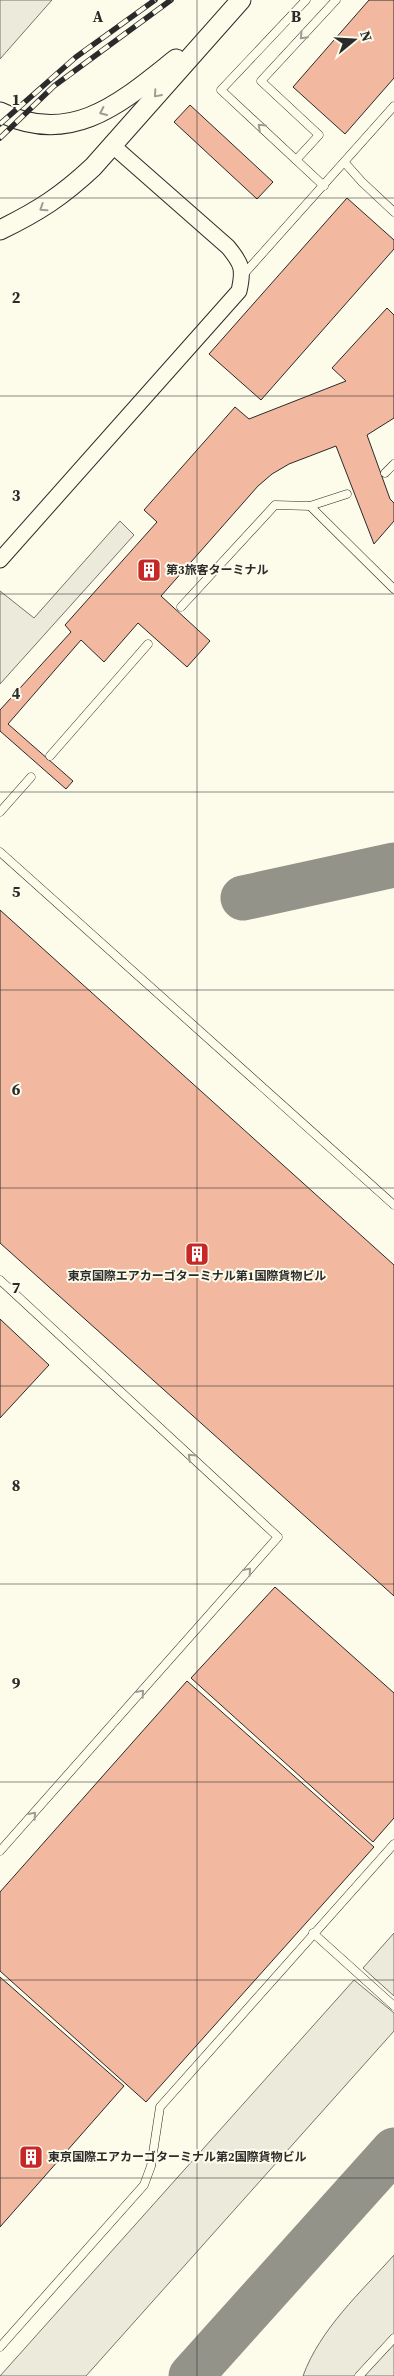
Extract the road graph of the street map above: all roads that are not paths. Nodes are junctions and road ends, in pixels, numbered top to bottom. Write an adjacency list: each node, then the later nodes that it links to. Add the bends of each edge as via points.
1 (241, 0): 4 (street)
2 (306, 0): 8 (lane, one-way to 2, via 221,90)
3 (336, 0): 8 (lane, one-way to 8, via 261,81 319,135)
4 (212, 30): 6 (street, one-way to 6, via 136,92 100,114 68,123 48,123 12,118); 7 (street, one-way to 7)
5 (394, 106): 9 (lane)
6 (0, 112)
7 (112, 145): 12 (street, one-way to 12, via 66,192 39,211); 13 (street, via 228,247 240,261)
8 (296, 160): 10 (lane)
9 (345, 163): 10 (lane); 11 (lane)
10 (324, 186): 13 (lane)
11 (394, 212)
12 (0, 230)
13 (243, 275): 18 (street, via 239,291)
14 (394, 464): 15 (lane)
15 (385, 473)
16 (347, 494): 17 (lane)
17 (310, 506): 19 (lane); 20 (lane, via 274,505)
18 (0, 560)
19 (394, 589)
20 (181, 607)
21 (148, 644): 22 (lane)
22 (50, 756)
23 (31, 777): 24 (lane)
24 (0, 812)
25 (0, 852): 26 (lane)
26 (394, 1205)
27 (0, 1280): 29 (lane, one-way to 27, via 278,1537)
28 (394, 1844): 30 (lane)
29 (0, 1851)
30 (314, 1933): 31 (lane); 33 (lane, via 160,2107 152,2166 144,2185)
31 (394, 2006)
32 (394, 2338): 34 (lane)
33 (0, 2347)
34 (359, 2376)

